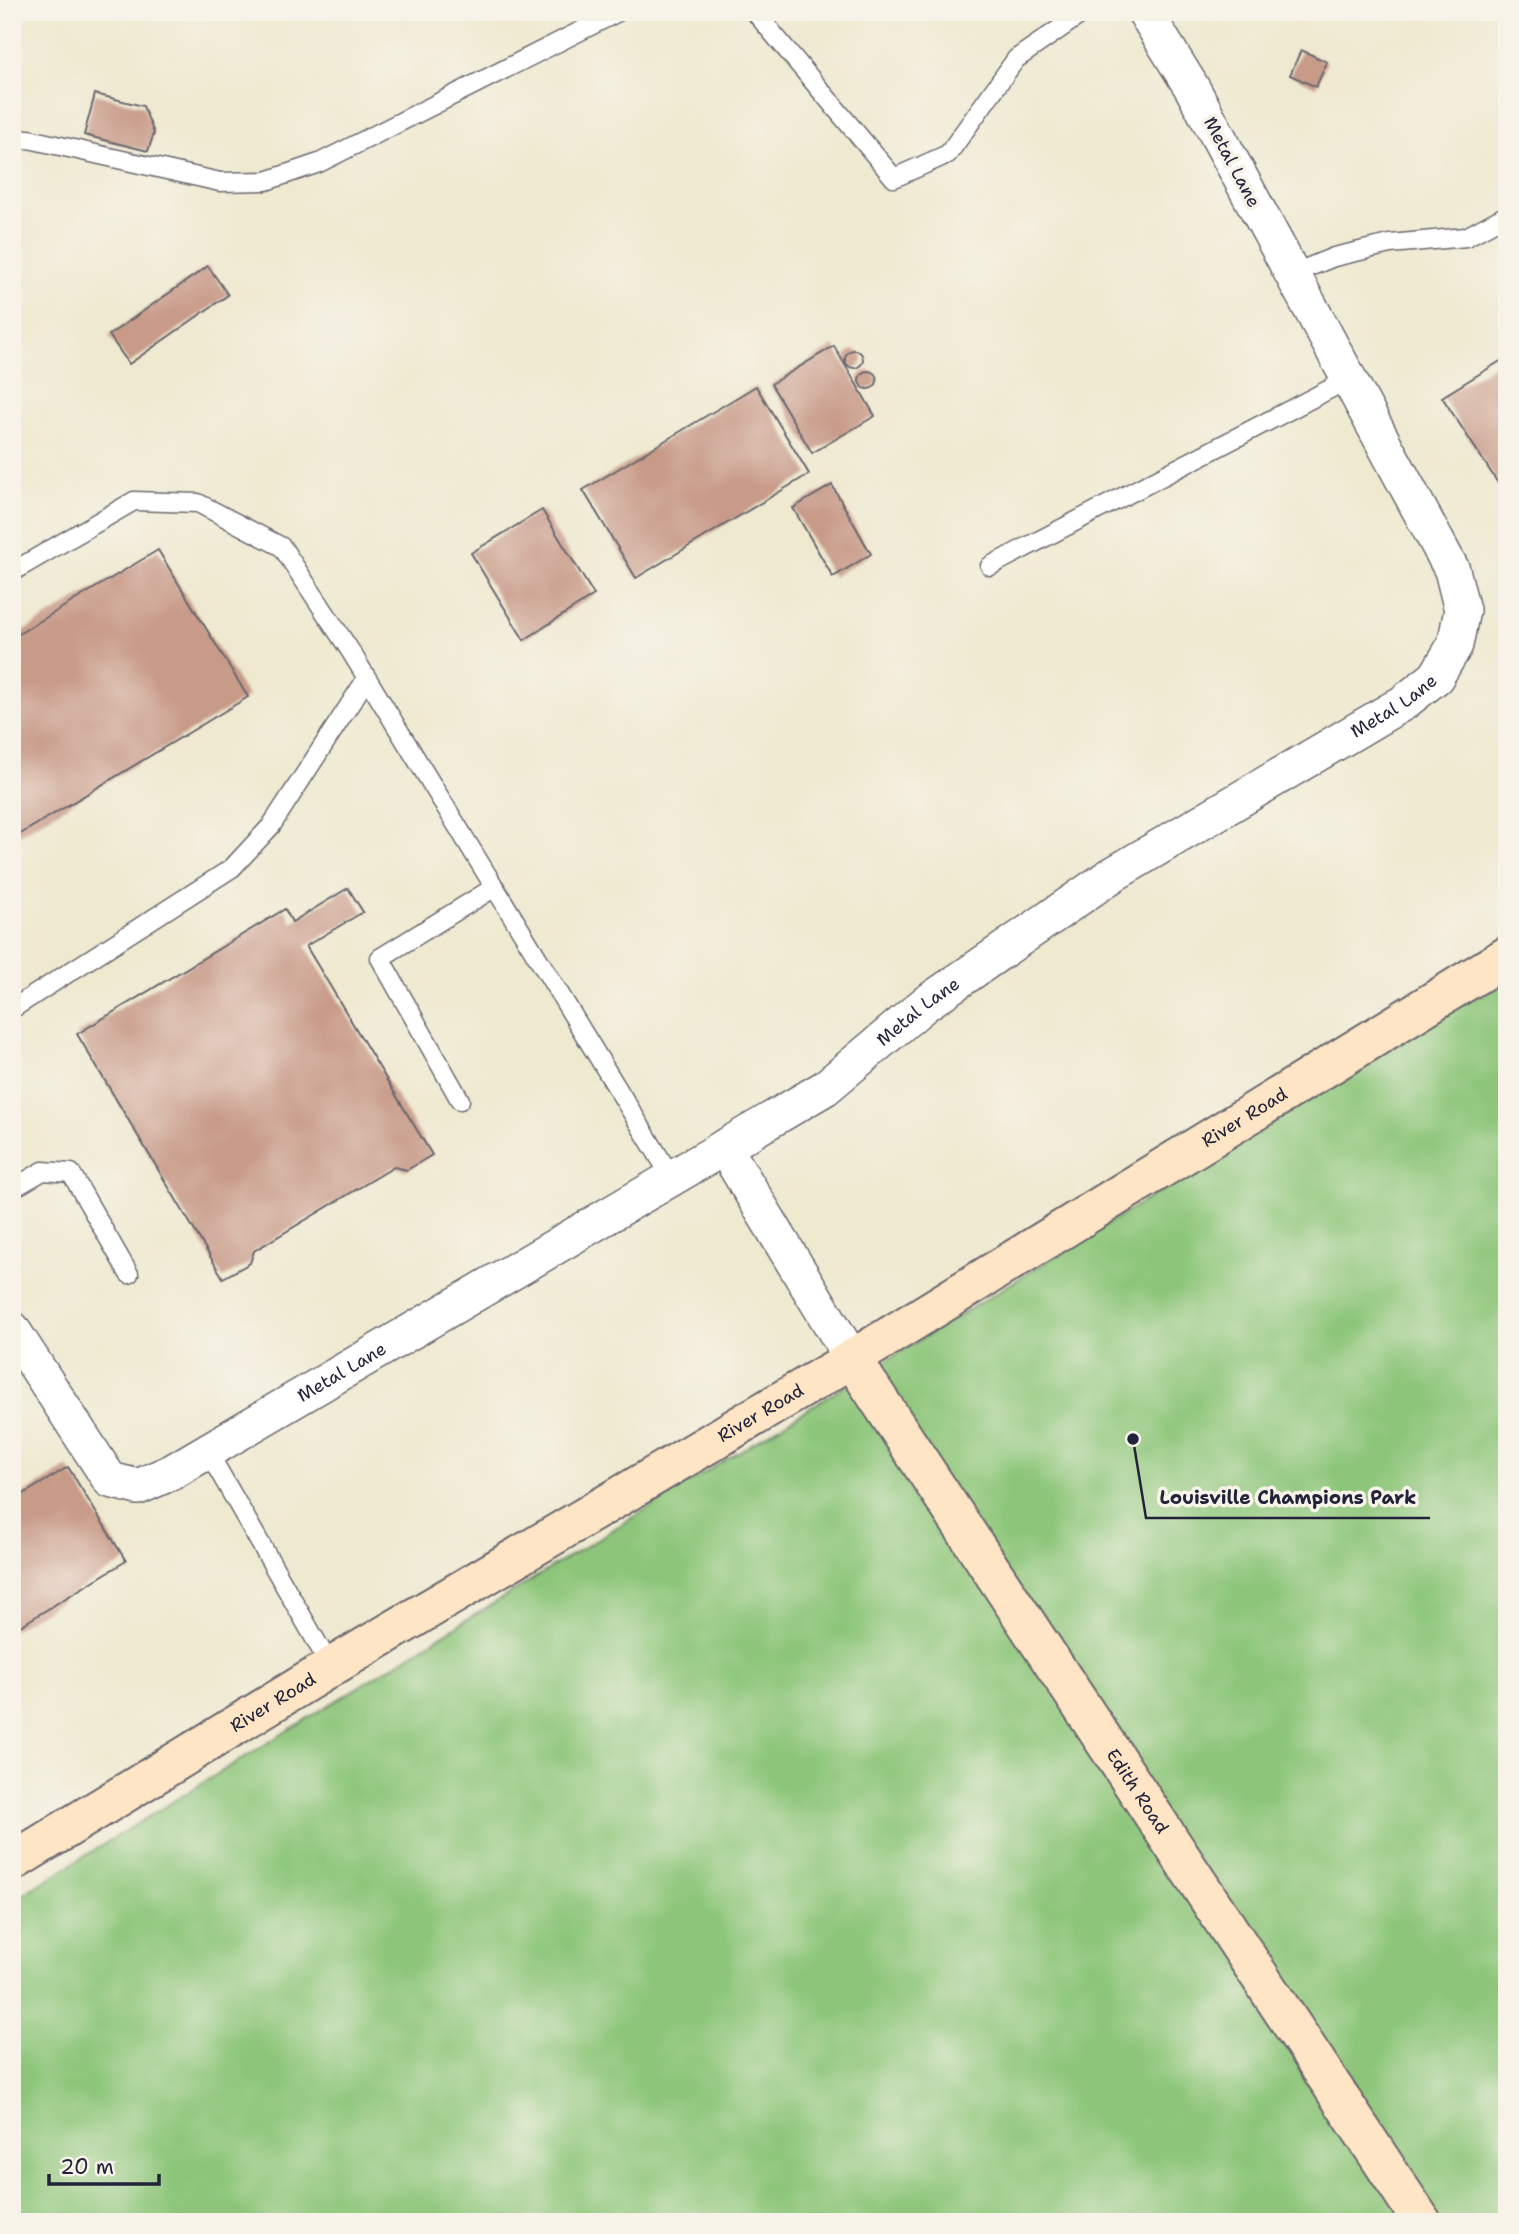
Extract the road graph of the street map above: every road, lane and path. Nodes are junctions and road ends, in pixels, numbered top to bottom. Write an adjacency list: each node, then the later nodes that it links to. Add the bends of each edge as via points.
1 (618, 12): 5 (lane, via 320,163 266,181 220,182 29,139)
2 (755, 12): 3 (lane, via 894,178 948,154 1016,59)
3 (1084, 12)
4 (1145, 12): 7 (street, Metal Lane, via 1192,88)
5 (12, 140)
6 (1507, 215): 7 (lane, via 1466,237 1390,244 1334,257)
7 (1292, 274): 8 (street, Metal Lane)
8 (1349, 379): 9 (lane); 16 (street, Metal Lane, via 1452,570 1462,610 1455,645 1436,677 1403,703 1112,875 925,1004 825,1088)
9 (990, 565)
10 (12, 572): 11 (lane, via 134,501 198,503 282,547)
11 (367, 678): 12 (lane); 14 (lane, via 271,826 232,868)
12 (495, 887): 15 (lane, via 380,958); 17 (lane)
13 (1507, 956): 21 (street, River Road)
14 (12, 1009)
15 (460, 1100)
16 (724, 1147): 17 (street, Metal Lane); 21 (street)
17 (672, 1178): 22 (street, Metal Lane)
18 (12, 1189): 19 (lane, via 43,1171 71,1173)
19 (129, 1274)
20 (12, 1329): 22 (street, Metal Lane, via 110,1480 138,1487)
21 (852, 1359): 23 (street, River Road); 25 (street, Edith Road)
22 (208, 1452): 23 (lane)
23 (331, 1667): 24 (street, River Road)
24 (12, 1862)
25 (1422, 2222)

